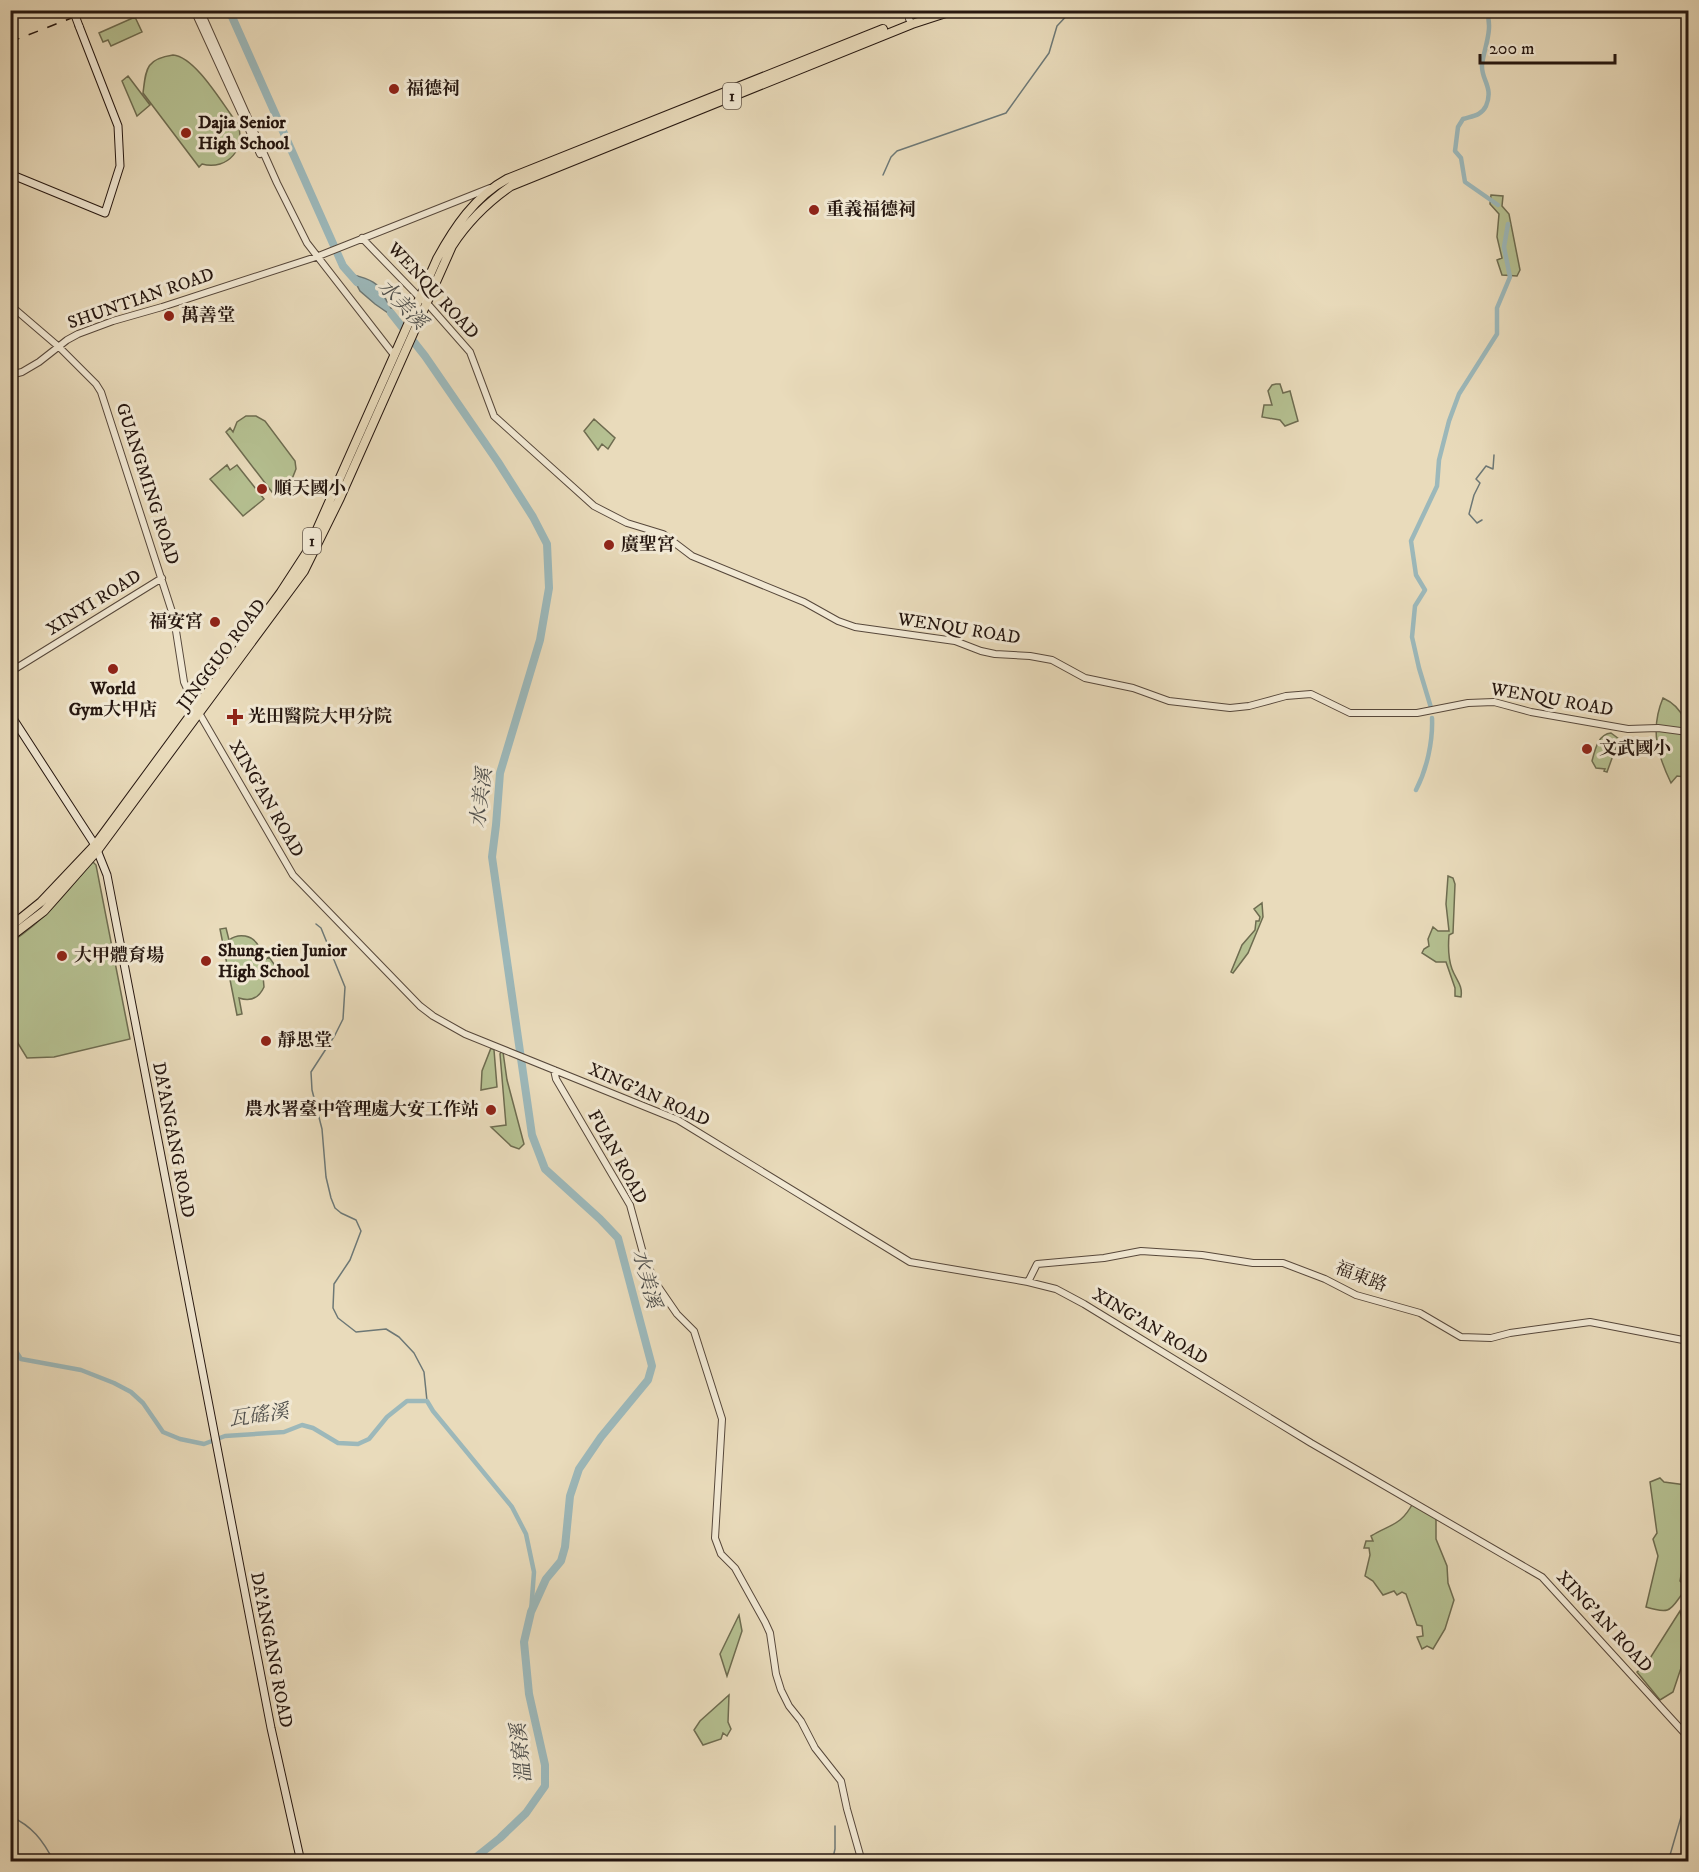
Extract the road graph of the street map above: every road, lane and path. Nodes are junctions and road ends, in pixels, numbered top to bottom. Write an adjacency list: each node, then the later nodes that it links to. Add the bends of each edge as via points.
1 (73, 10): 7 (main road, bridge, via 118,126 120,166 105,213)
2 (194, 10): 8 (street)
3 (200, 10): 8 (street)
4 (934, 10): 6 (main road, 1)
5 (955, 10): 6 (main road, 1)
6 (910, 18): 9 (main road, 1); 10 (main road, 1)
7 (10, 174)
8 (277, 183): 12 (street, via 307,243)
9 (511, 186): 10 (street, SHUNTIAN ROAD); 13 (main road, 1, via 459,235)
10 (492, 187): 11 (street, SHUNTIAN ROAD); 13 (main road, 1, via 453,230 437,259)
11 (362, 238): 12 (street, SHUNTIAN ROAD); 13 (street, WENQU ROAD)
12 (319, 256): 15 (street, SHUNTIAN ROAD, via 113,321 78,334); 16 (street)
13 (423, 300): 16 (main road, 1); 22 (street, WENQU ROAD, via 470,352 494,416 594,507 663,534 692,556 855,627 955,641 994,654 1052,660 1085,678 1133,688 1169,701 1230,708 1311,694 1350,713 1417,713 1494,702 1628,729)
14 (10, 305): 15 (street, GUANGMING ROAD)
15 (58, 347): 17 (street, SHUNTIAN ROAD, via 22,372); 18 (street, GUANGMING ROAD, via 101,392)
16 (398, 352): 20 (main road, JINGGUO ROAD / 1, via 307,552)
17 (10, 375)
18 (162, 578): 19 (street, XINYI ROAD); 20 (street, GUANGMING ROAD, via 176,623 184,682)
19 (10, 672)
20 (197, 709): 23 (main road, JINGGUO ROAD / 1); 26 (street, XING’AN ROAD, via 293,875 420,1006 465,1034)
21 (10, 714): 23 (main road, DA’ANGANG ROAD)
22 (1689, 732)
23 (96, 848): 24 (main road, JINGGUO ROAD / 1); 25 (main road, JINGGUO ROAD / 1, via 44,911); 32 (main road, DA’ANGANG ROAD, via 108,875 271,1728)
24 (10, 927)
25 (10, 937)
26 (554, 1070): 27 (street, XING’AN ROAD); 28 (street, FUAN ROAD)
27 (563, 1074): 28 (street); 29 (street, XING’AN ROAD, via 678,1120 910,1262)
28 (563, 1090): 33 (street, FUAN ROAD, via 630,1205 643,1253 659,1289 694,1331 722,1419 717,1548 735,1568 765,1622 776,1674 789,1706 841,1781)
29 (1028, 1282): 30 (street, 福東路, via 1037,1264 1141,1251 1178,1252 1297,1267 1349,1292 1420,1313 1461,1337 1491,1338 1590,1322); 31 (street, XING’AN ROAD, via 1056,1289 1084,1304 1311,1443 1542,1576)
30 (1689, 1341)
31 (1689, 1737)
32 (301, 1862)
33 (862, 1862)

